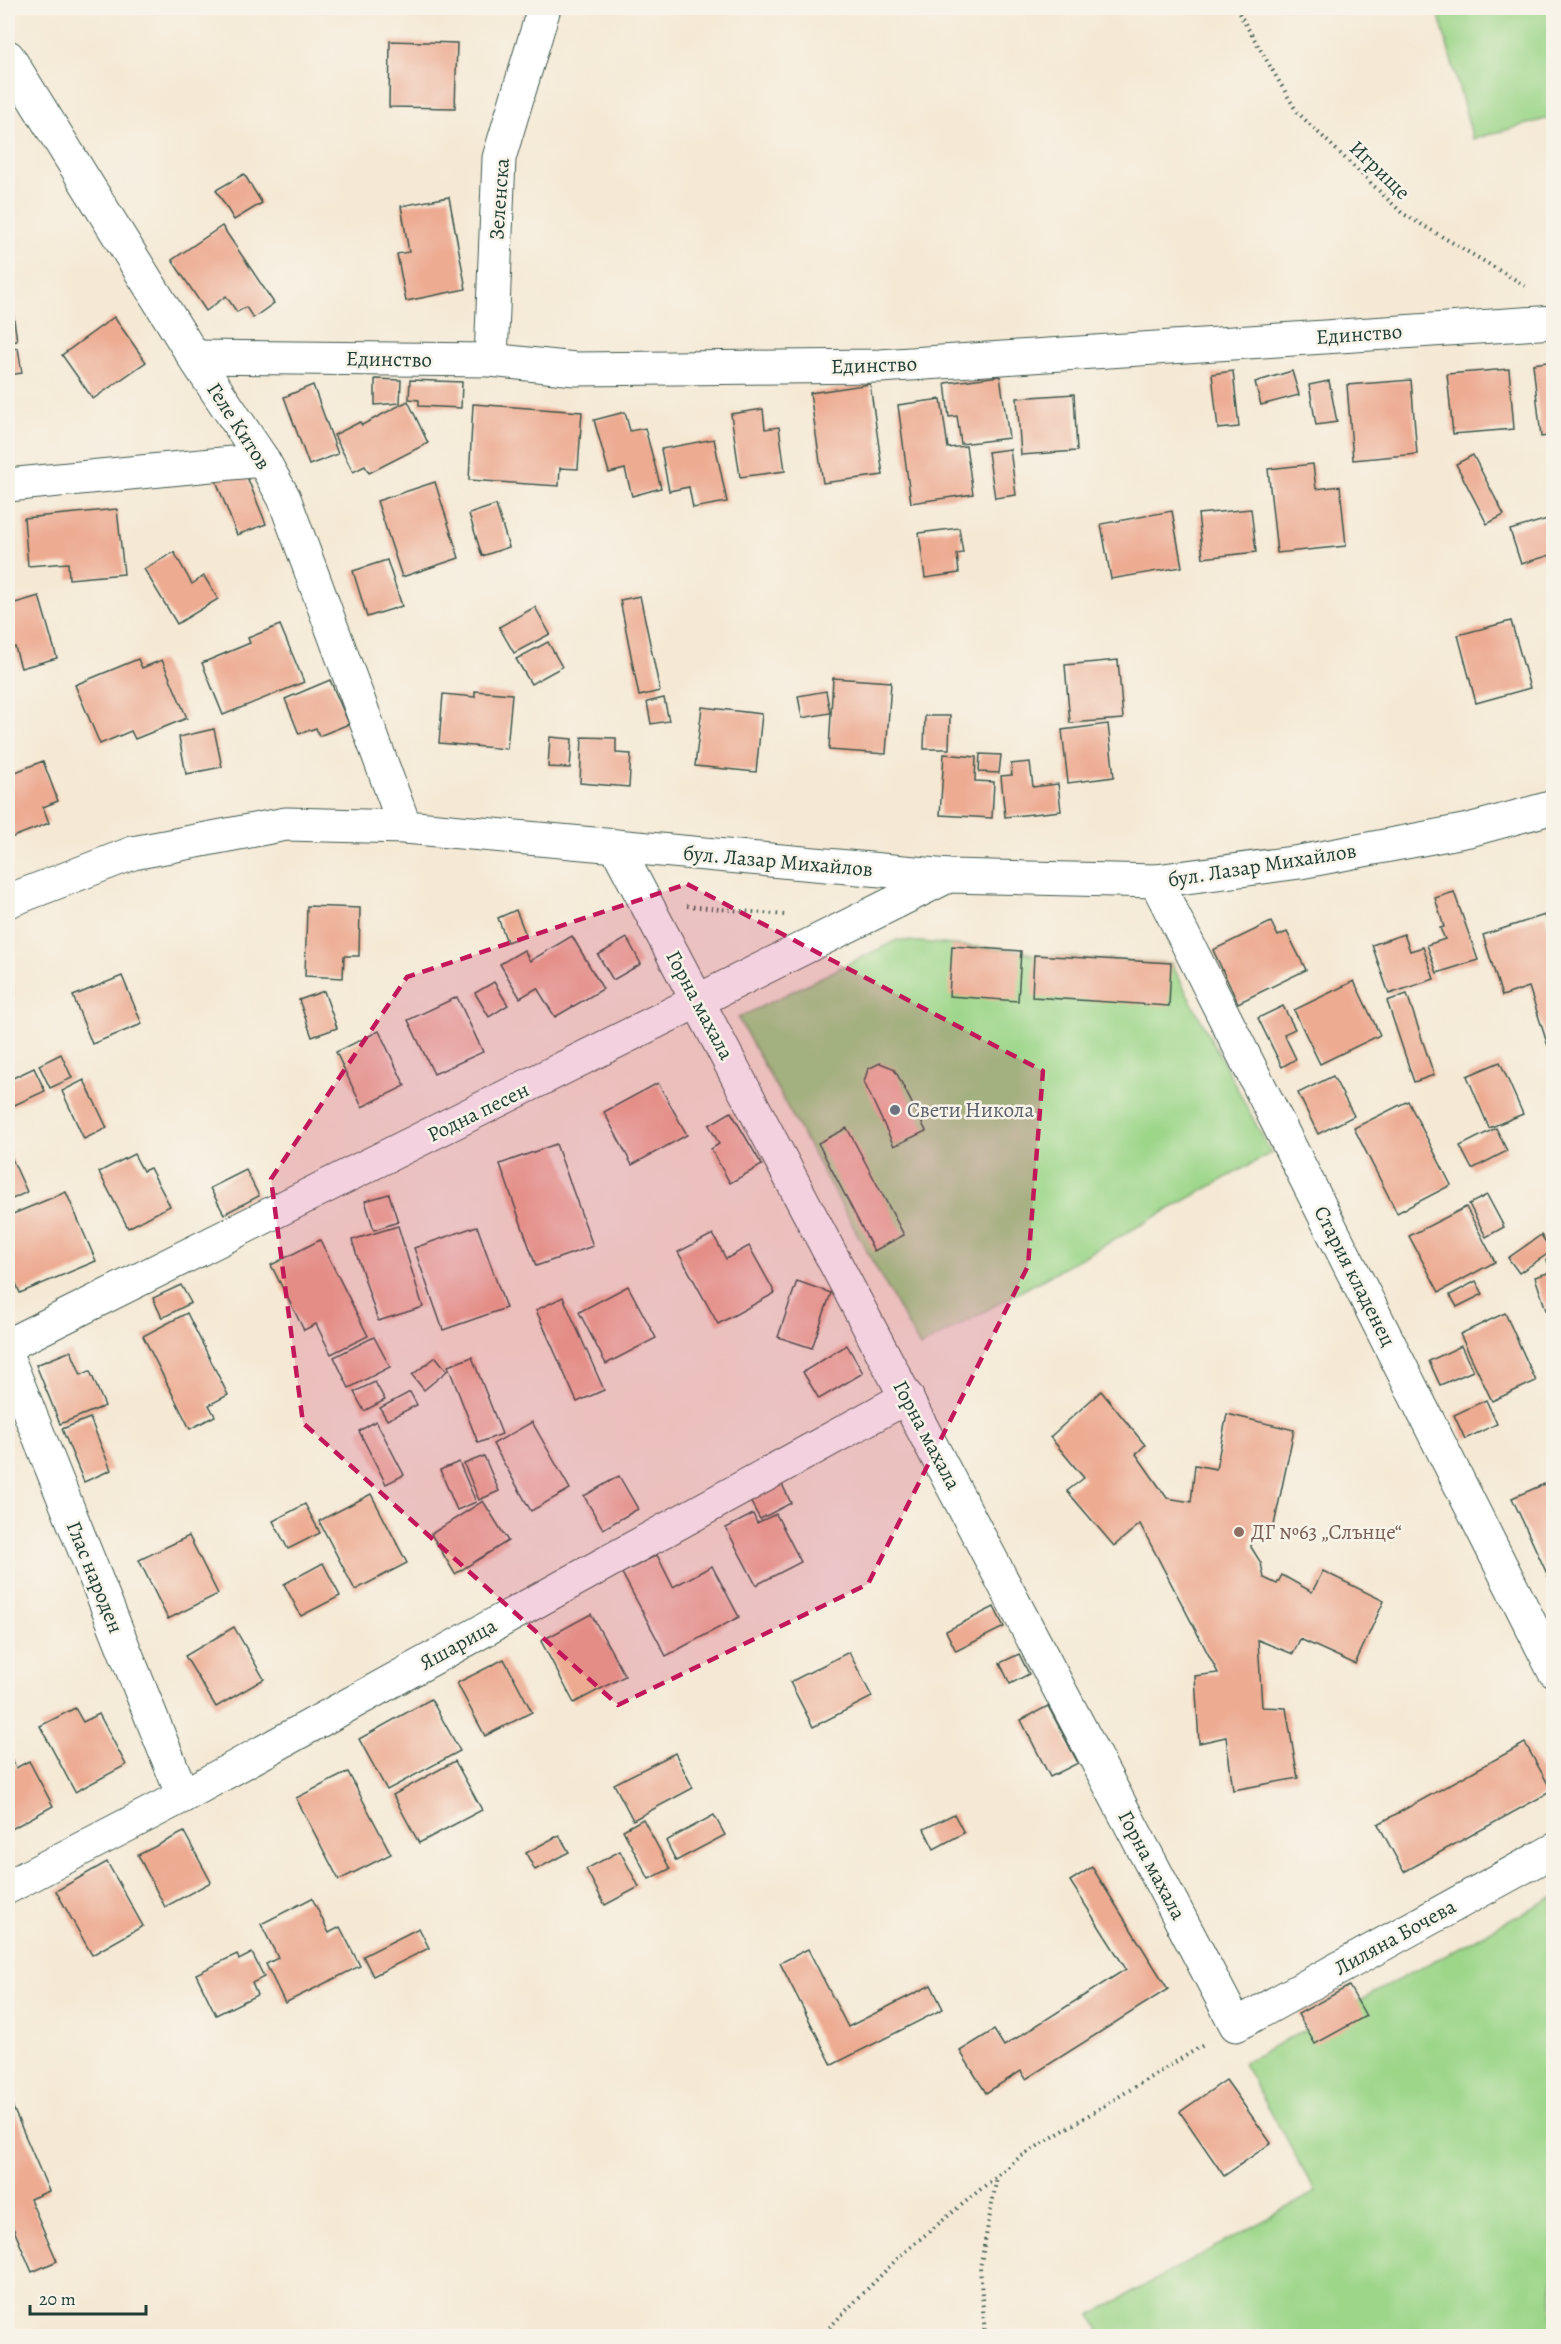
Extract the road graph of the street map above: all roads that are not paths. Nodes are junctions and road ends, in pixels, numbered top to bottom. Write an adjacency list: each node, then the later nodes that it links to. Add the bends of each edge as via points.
1 (544, 8): 5 (street, Зеленска, via 499,158)
2 (8, 57): 4 (street, Геле Китов)
3 (1554, 322): 5 (street, Единство, via 880,366 575,369)
4 (194, 357): 5 (street, Единство); 6 (street, Геле Китов)
5 (491, 360)
6 (263, 460): 7 (street); 9 (street, Геле Китов, via 284,498)
7 (8, 485)
8 (1554, 807): 12 (street, бул. Лазар Михайлов, via 1469,830 1300,862)
9 (405, 828): 10 (street, бул. Лазар Михайлов); 13 (street, бул. Лазар Михайлов, via 286,824 133,853)
10 (616, 846): 11 (street, бул. Лазар Михайлов); 14 (street, Горна махала)
11 (948, 876): 12 (street, бул. Лазар Михайлов); 14 (street, Родна песен)
12 (1156, 881): 18 (street, Стария кладенец)
13 (8, 901)
14 (699, 1003): 15 (street, Родна песен); 17 (street, Горна махала)
15 (8, 1345)
16 (8, 1359): 19 (street, Глас народен)
17 (907, 1397): 19 (street, Яшарица); 22 (street, Горна махала)
18 (1554, 1671)
19 (183, 1796): 21 (street, Яшарица)
20 (1554, 1850): 22 (street, Лиляна Бочева)
21 (8, 1887)
22 (1236, 2025)

